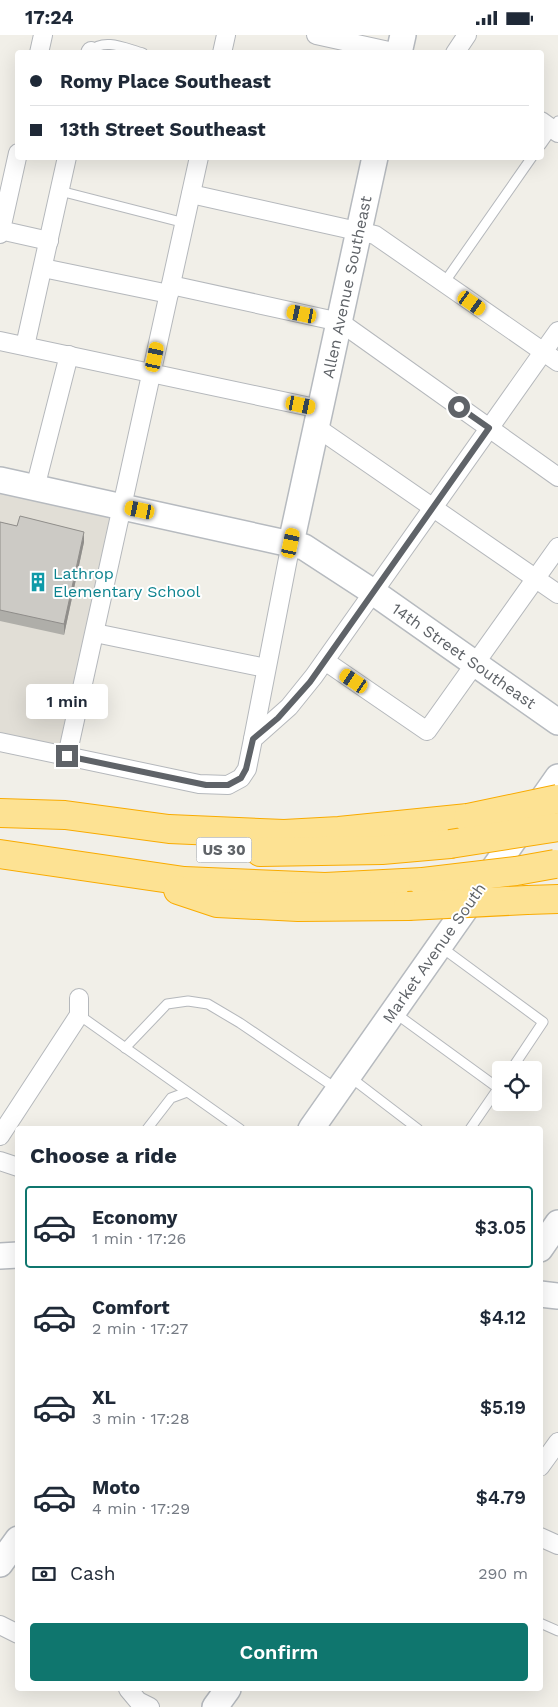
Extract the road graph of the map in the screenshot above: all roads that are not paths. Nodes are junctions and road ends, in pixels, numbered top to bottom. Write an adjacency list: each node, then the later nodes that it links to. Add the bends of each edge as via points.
1 (43, 35): 6 (street)
2 (226, 35): 9 (street)
3 (316, 35): 10 (street)
4 (403, 35): 11 (street)
5 (467, 35): 12 (street)
6 (40, 50)
7 (91, 50): 8 (lane, via 105,44)
8 (130, 50)
9 (223, 50)
10 (384, 50)
11 (399, 50)
12 (456, 50)
13 (552, 126): 14 (lane)
14 (544, 140)
15 (16, 160): 23 (street)
16 (66, 160): 20 (street)
17 (198, 160): 21 (street)
18 (374, 160): 24 (street, Allen Avenue Southeast)
19 (530, 160): 27 (lane)
20 (60, 191): 22 (lane); 25 (street)
21 (191, 194): 22 (street); 24 (street)
22 (184, 223): 28 (street)
23 (0, 232): 25 (street)
24 (359, 232): 27 (street, via 381,237); 29 (street, Allen Avenue Southeast)
25 (49, 241): 26 (street)
26 (43, 268): 28 (street); 32 (street)
27 (444, 283): 33 (street)
28 (170, 290): 29 (street); 36 (street)
29 (340, 322): 37 (street, Allen Avenue Southeast); 38 (street)
30 (558, 331): 33 (street)
31 (0, 341): 32 (street)
32 (25, 346): 34 (street)
33 (544, 352): 35 (street); 38 (street)
34 (69, 355): 36 (street); 41 (street)
35 (558, 362)
36 (151, 373): 37 (street); 42 (street)
37 (318, 418): 43 (street); 44 (street, Allen Avenue Southeast)
38 (489, 428): 39 (street); 43 (street)
39 (558, 477)
40 (0, 480): 41 (street, 14th Street Southeast)
41 (35, 488): 42 (street, 14th Street Southeast)
42 (122, 506): 44 (street, 14th Street Southeast); 49 (street)
43 (433, 507): 46 (street); 47 (street)
44 (291, 543): 47 (street, 14th Street Southeast, via 316,553); 52 (street, Allen Avenue Southeast)
45 (558, 547): 46 (street)
46 (536, 578): 48 (street); 51 (street)
47 (373, 592): 50 (street); 51 (street, 14th Street Southeast)
48 (558, 594)
49 (95, 633): 52 (street); 56 (street)
50 (325, 661): 51 (street, via 427,731); 54 (street, via 292,703)
51 (475, 664): 53 (street, 14th Street Southeast)
52 (266, 668): 54 (street, Allen Avenue Southeast)
53 (558, 722)
54 (253, 739): 56 (street, Allen Avenue Southeast, via 241,778 233,784 212,786)
55 (0, 742): 56 (street)
56 (67, 756)
57 (558, 777): 66 (street, Market Avenue South)
58 (558, 799): 59 (highway, bridge, via 468,818 284,834 169,829 65,815)
59 (0, 813)
60 (0, 819): 61 (highway, US 30, bridge, via 154,845 246,852 340,852 450,844)
61 (558, 827)
62 (0, 854): 64 (highway, US 30)
63 (556, 864): 64 (highway, US 30, bridge, via 423,882 326,887 184,881)
64 (134, 875): 65 (highway, bridge, via 217,903 298,907 408,906)
65 (558, 899)
66 (439, 946): 68 (street, Market Avenue South); 70 (lane, via 543,1022)
67 (79, 1007): 69 (lane); 80 (street)
68 (392, 1012): 71 (lane); 72 (street, Market Avenue South)
69 (125, 1048): 72 (lane, via 168,1004 188,1001 208,1004); 73 (lane)
70 (516, 1061)
71 (492, 1081)
72 (342, 1083): 77 (street, Market Avenue South); 78 (lane)
73 (187, 1092): 75 (lane, via 171,1098); 76 (lane)
74 (492, 1097): 79 (lane)
75 (149, 1126)
76 (236, 1126)
77 (313, 1126)
78 (413, 1126)
79 (472, 1126)
80 (0, 1136)
81 (0, 1161): 82 (street)
82 (15, 1166)
83 (558, 1223): 84 (street)
84 (543, 1245)
85 (15, 1255): 86 (street)
86 (0, 1256)
87 (543, 1294): 88 (street)
88 (558, 1296)
89 (543, 1538): 91 (street)
90 (15, 1543): 92 (street)
91 (558, 1545)
92 (0, 1564)
93 (543, 1624): 95 (lane)
94 (0, 1625): 96 (street)
95 (558, 1631)
96 (15, 1632)
97 (227, 1691): 98 (street)
98 (215, 1707)

